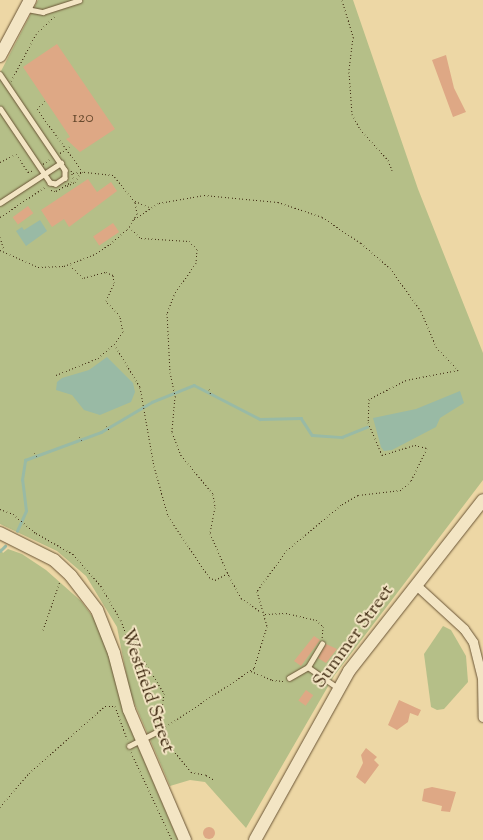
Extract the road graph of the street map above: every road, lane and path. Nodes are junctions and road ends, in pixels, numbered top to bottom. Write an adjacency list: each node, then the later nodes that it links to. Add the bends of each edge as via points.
1 (79, 0): 4 (lane)
2 (342, 0): 12 (path, via 353,37 349,72 352,114 360,129 384,154)
3 (28, 5): 4 (lane, via 38,12); 5 (street)
4 (55, 9): 7 (path, via 54,18 36,34)
5 (0, 56)
6 (0, 74): 7 (lane)
7 (8, 86): 10 (lane)
8 (45, 102): 13 (path, via 37,109)
9 (0, 108): 15 (lane)
10 (61, 163): 15 (lane); 15 (lane, via 65,178 52,184)
11 (70, 168): 14 (path)
12 (392, 170)
13 (82, 172): 14 (path); 16 (path, via 76,182); 17 (path, via 114,175)
14 (73, 173): 16 (path, via 74,178)
15 (44, 174): 18 (lane)
16 (67, 185): 20 (path, via 56,191 47,185)
17 (134, 200): 19 (path, via 144,207); 21 (path, via 137,211)
18 (0, 203)
19 (152, 207): 21 (path); 43 (path, via 163,202 221,195 278,202 331,221 394,273 421,311 436,348 458,370 406,380 369,399 368,422 382,455 422,444 427,448 426,454 404,489 358,495 286,550 257,592)
20 (0, 217)
21 (134, 219): 22 (path)
22 (129, 227): 26 (path, via 93,255); 41 (path, via 142,238 189,241 197,249 196,262 168,309 168,349 175,394 171,423 173,439 190,467 213,494 215,507 210,533)
23 (0, 237): 25 (path)
24 (0, 250): 25 (path)
25 (4, 251): 26 (path, via 38,267)
26 (70, 264): 27 (path, via 83,278 105,272 113,275 114,283 106,301 120,316 123,327)
27 (114, 344): 28 (path, via 89,363); 41 (path, via 138,382 141,408 168,516 209,577 217,579)
28 (56, 375)
29 (209, 389): 30 (path)
30 (211, 395)
31 (106, 426): 32 (path)
32 (110, 431)
33 (79, 437): 34 (path)
34 (83, 441)
35 (34, 452): 36 (path)
36 (38, 457)
37 (483, 500): 42 (street, Summer Street)
38 (0, 509): 51 (path, via 73,554 115,606 131,649 144,661 164,693)
39 (0, 533): 40 (street, Westfield Street, via 40,552)
40 (66, 571): 44 (path); 52 (street, Westfield Street, via 104,624)
41 (228, 573): 43 (path, via 241,598)
42 (416, 585): 49 (street, Summer Street); 50 (street, via 464,629 473,642 482,678)
43 (263, 614): 45 (path, via 286,613 316,620 324,629); 47 (path, via 266,630)
44 (42, 630)
45 (322, 644): 46 (lane)
46 (308, 667): 48 (lane); 49 (lane)
47 (250, 671): 48 (path, via 279,682); 51 (path)
48 (289, 678)
49 (338, 687): 56 (street, Summer Street)
50 (483, 717)
51 (160, 730): 52 (lane); 54 (path, via 191,772)
52 (141, 740): 53 (lane); 58 (street, Westfield Street)
53 (129, 746): 55 (path, via 116,706 105,706 29,774); 57 (path)
54 (214, 780)
55 (0, 807)
56 (255, 838)
57 (172, 840)
58 (185, 840)

